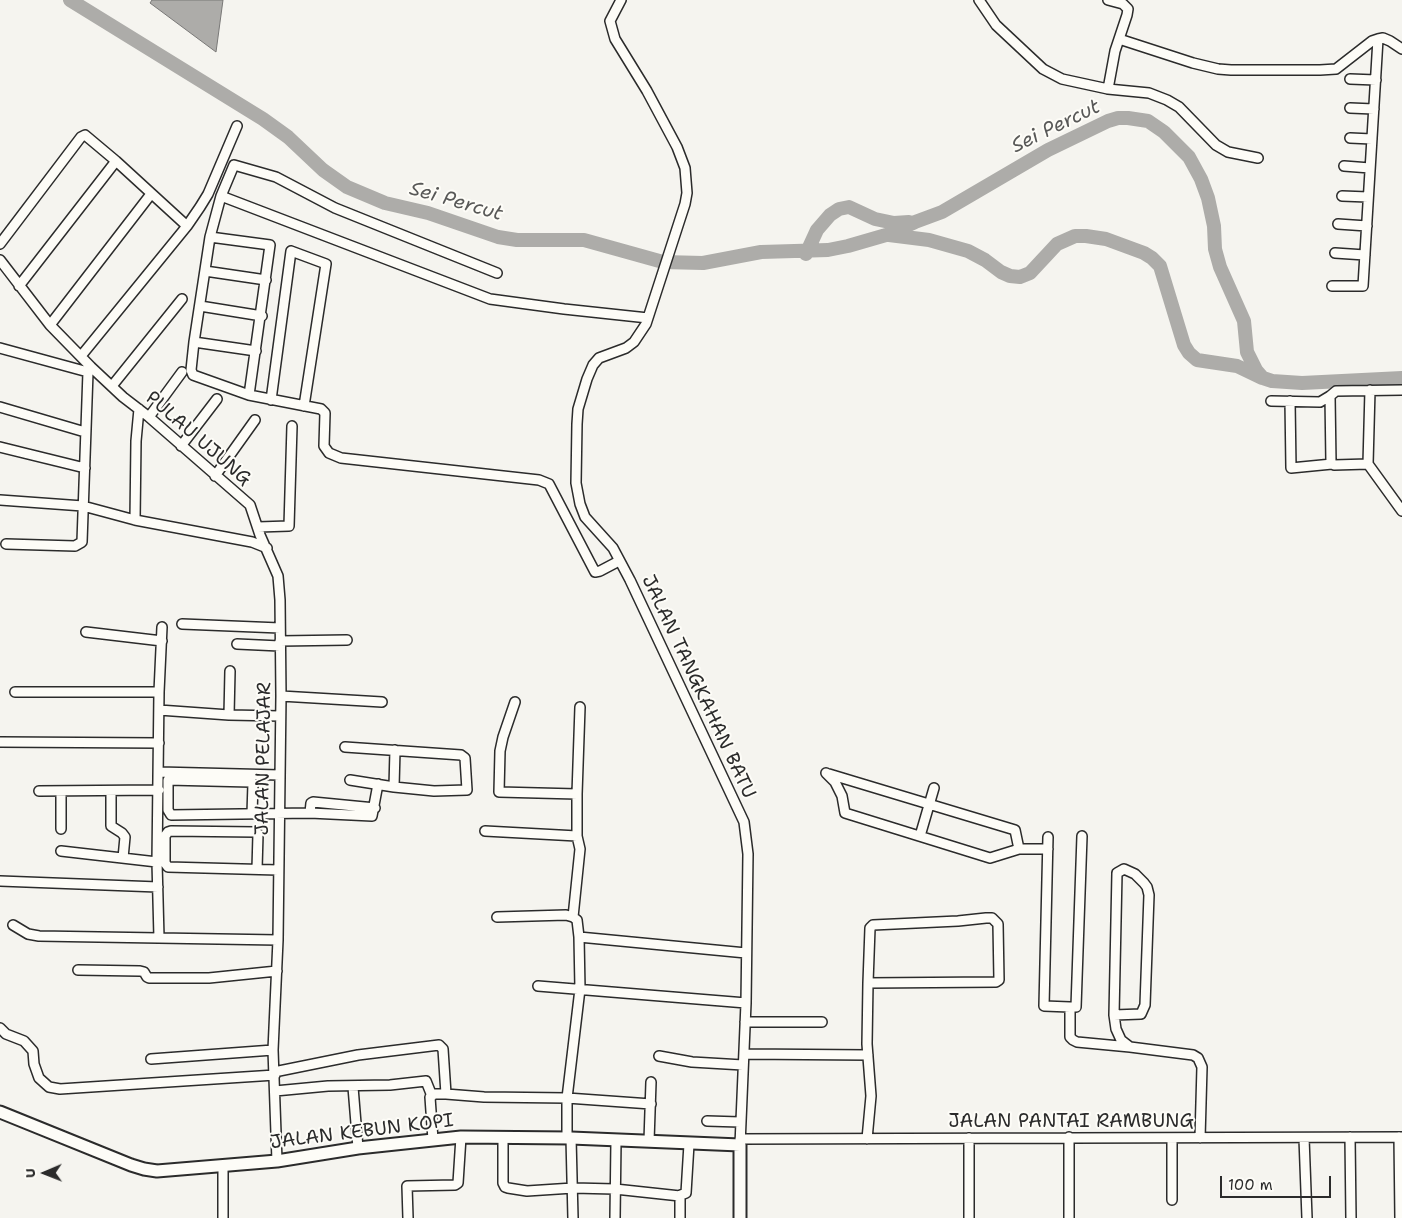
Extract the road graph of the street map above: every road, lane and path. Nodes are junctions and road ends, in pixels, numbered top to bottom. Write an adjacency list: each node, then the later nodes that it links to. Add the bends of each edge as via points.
1 (621, 0): 40 (street, JALAN TANGKAHAN BATU, via 610,21 615,39 647,91 685,168 687,193)
2 (1108, 0): 4 (street, via 1123,4 1128,9)
3 (983, 1): 9 (street, via 996,25 1043,69 1062,79)
4 (1119, 39): 5 (street, via 1218,69 1320,70 1336,69); 9 (street)
5 (1378, 39): 6 (street, via 1383,38); 8 (street)
6 (1402, 49)
7 (1350, 79): 8 (street)
8 (1376, 80): 11 (street)
9 (1108, 89): 15 (street, via 1149,93 1168,100 1216,145 1228,152)
10 (1350, 108): 11 (street)
11 (1374, 109): 14 (street)
12 (237, 126): 24 (street, via 208,194)
13 (1350, 138): 14 (street)
14 (1372, 139): 18 (street)
15 (1258, 158)
16 (116, 161): 19 (street); 27 (street, via 88,136 81,137); 35 (street)
17 (1344, 166): 18 (street)
18 (1370, 168): 22 (street)
19 (151, 194): 24 (street); 41 (street)
20 (221, 196): 26 (street); 33 (street, via 234,165 276,177 335,208); 40 (street, via 490,299)
21 (1342, 196): 22 (street)
22 (1368, 197): 25 (street)
23 (1338, 224): 25 (street)
24 (187, 226): 45 (street)
25 (1366, 226): 29 (street)
26 (210, 237): 32 (street); 34 (street, via 270,245)
27 (0, 244)
28 (1335, 254): 29 (street)
29 (1365, 255): 36 (street, via 1363,286)
30 (0, 260): 31 (street, PULAU UJUNG)
31 (4, 270): 35 (street, PULAU UJUNG)
32 (205, 271): 34 (street); 38 (street)
33 (497, 273)
34 (266, 280): 39 (street)
35 (19, 286): 41 (street, PULAU UJUNG)
36 (1332, 286)
37 (182, 299): 48 (street)
38 (200, 306): 39 (street); 42 (street)
39 (262, 316): 44 (street)
40 (648, 318): 77 (street, JALAN TANGKAHAN BATU, via 634,342 599,358 593,365 577,424 576,474 580,504 585,517 613,548)
41 (50, 325): 45 (street, PULAU UJUNG)
42 (194, 342): 44 (street); 51 (street, via 193,375)
43 (0, 348): 46 (street)
44 (256, 351): 51 (street)
45 (81, 356): 46 (street, PULAU UJUNG)
46 (89, 370): 48 (street, PULAU UJUNG); 63 (street)
47 (182, 372): 60 (street)
48 (112, 386): 59 (street, PULAU UJUNG)
49 (1370, 390): 50 (street); 52 (street, via 1336,391); 67 (street)
50 (1402, 390)
51 (250, 395): 54 (street)
52 (1330, 396): 56 (street, via 1320,402); 66 (street)
53 (218, 400): 64 (street)
54 (271, 400): 57 (street); 57 (street, via 291,251 326,264)
55 (1271, 401): 56 (street)
56 (1290, 401): 66 (street, via 1291,468)
57 (304, 406): 77 (street, via 321,409 325,413 324,446 329,453 341,458 539,480 549,484 595,572)
58 (0, 407): 63 (street)
59 (140, 409): 60 (street, PULAU UJUNG); 73 (street, via 136,440)
60 (149, 417): 64 (street, PULAU UJUNG)
61 (255, 420): 69 (street)
62 (292, 426): 74 (street, via 289,526)
63 (85, 432): 68 (street)
64 (181, 446): 69 (street, PULAU UJUNG)
65 (0, 448): 68 (street)
66 (1332, 464): 67 (street)
67 (1368, 464): 72 (street)
68 (85, 468): 71 (street)
69 (215, 476): 74 (street, PULAU UJUNG, via 250,505)
70 (0, 500): 71 (street)
71 (83, 506): 73 (street); 75 (street, via 80,545)
72 (1402, 511)
73 (135, 520): 76 (street, via 252,542)
74 (258, 527): 76 (street, PULAU UJUNG)
75 (6, 544)
76 (267, 548): 80 (street, JALAN PELAJAR, via 278,576)
77 (619, 561): 135 (street, JALAN TANGKAHAN BATU, via 744,822 748,854)
78 (182, 624): 80 (street)
79 (162, 627): 82 (street)
80 (280, 628): 84 (street, JALAN PELAJAR)
81 (86, 632): 82 (street)
82 (162, 640): 88 (street)
83 (347, 640): 84 (street)
84 (280, 643): 85 (street); 89 (street, JALAN PELAJAR)
85 (237, 644)
86 (230, 671): 94 (street)
87 (15, 692): 88 (street)
88 (159, 692): 93 (street)
89 (282, 696): 90 (street); 95 (street, JALAN PELAJAR)
90 (382, 702)
91 (515, 702): 110 (street, via 500,751 499,792)
92 (580, 707): 110 (street)
93 (159, 710): 94 (street); 97 (street)
94 (229, 715): 95 (street)
95 (280, 716): 101 (street, JALAN PELAJAR)
96 (0, 742): 97 (street)
97 (159, 743): 100 (street)
98 (345, 746): 99 (street)
99 (395, 750): 104 (street); 104 (street, via 462,755 467,764 467,790 434,792)
100 (159, 772): 101 (street); 107 (street)
101 (280, 775): 113 (street, JALAN PELAJAR)
102 (350, 780): 103 (street)
103 (378, 784): 104 (street); 113 (street, via 373,812 312,802 310,813)
104 (394, 787)
105 (934, 788): 111 (street)
106 (62, 790): 108 (street); 109 (street); 114 (street)
107 (159, 790): 109 (street); 124 (street)
108 (39, 791)
109 (111, 791): 123 (street, via 112,826 124,837)
110 (577, 794): 116 (street)
111 (929, 804): 117 (street); 117 (street, via 826,773 842,796 845,813); 120 (street, via 1016,830)
112 (252, 814): 112 (street, via 251,782 168,780 168,810 171,814); 113 (street)
113 (280, 814): 126 (street, JALAN PELAJAR)
114 (61, 829)
115 (485, 831): 116 (street)
116 (577, 836): 130 (street, via 580,849)
117 (920, 836): 120 (street, via 990,858)
118 (1082, 836): 142 (street, via 1076,1007)
119 (1048, 837): 121 (street)
120 (1019, 849): 121 (street)
121 (1048, 849): 142 (street, via 1044,1006)
122 (61, 851): 123 (street)
123 (123, 858): 124 (street)
124 (157, 862): 128 (street)
125 (257, 869): 125 (street, via 256,832 168,832 165,836 165,863 168,867); 126 (street)
126 (278, 870): 134 (street, JALAN PELAJAR)
127 (0, 881): 128 (street)
128 (158, 887): 133 (street)
129 (496, 917): 130 (street)
130 (573, 917): 132 (street, via 577,920)
131 (13, 925): 133 (street, via 33,936)
132 (579, 937): 135 (street); 140 (street)
133 (159, 938): 134 (street)
134 (278, 940): 137 (street, JALAN PELAJAR)
135 (746, 953): 141 (street, JALAN TANGKAHAN BATU)
136 (78, 970): 137 (street, via 140,971 148,978 209,978)
137 (277, 972): 148 (street, JALAN PELAJAR)
138 (868, 983): 138 (street, via 996,982 999,980 998,924 995,919 986,918 873,925 870,928); 150 (street)
139 (538, 986): 140 (street)
140 (580, 990): 141 (street); 160 (street)
141 (746, 1003): 144 (street, JALAN TANGKAHAN BATU)
142 (1070, 1007): 147 (street, via 1072,1040)
143 (1114, 1015): 143 (street, via 1141,1014 1144,1005 1149,895 1144,883 1124,869 1117,873); 147 (street, via 1120,1040)
144 (745, 1022): 145 (street); 149 (street, JALAN TANGKAHAN BATU)
145 (822, 1022)
146 (0, 1028): 154 (street, via 24,1041 33,1051 39,1078 49,1087 60,1090)
147 (1130, 1047): 173 (street, via 1198,1058 1202,1067)
148 (274, 1050): 152 (street); 154 (street, JALAN PELAJAR)
149 (744, 1054): 150 (street); 153 (street, JALAN TANGKAHAN BATU)
150 (868, 1055): 175 (street, via 871,1096)
151 (659, 1056): 153 (street)
152 (151, 1059)
153 (743, 1065): 164 (street, JALAN TANGKAHAN BATU)
154 (274, 1074): 157 (street, JALAN PELAJAR); 158 (street, via 358,1055 439,1045 443,1049)
155 (650, 1082): 161 (street)
156 (353, 1087): 157 (street); 159 (street, via 426,1081); 181 (street)
157 (275, 1091): 182 (street, JALAN PELAJAR)
158 (446, 1094): 159 (street); 160 (street)
159 (432, 1096): 176 (street)
160 (567, 1098): 161 (street); 170 (street)
161 (651, 1104): 178 (street)
162 (0, 1112): 183 (main road, JALAN KEBUN KOPI, via 144,1169 158,1171)
163 (707, 1121): 164 (street)
164 (740, 1122): 179 (street, JALAN TANGKAHAN BATU)
165 (461, 1137): 169 (main road, JALAN KEBUN KOPI); 176 (main road, JALAN KEBUN KOPI); 189 (street, via 458,1182 455,1185 407,1186)
166 (1069, 1137): 171 (street, JALAN PANTAI RAMBUNG); 172 (street, JALAN PANTAI RAMBUNG); 195 (street)
167 (1350, 1137): 168 (street, JALAN PANTAI RAMBUNG); 174 (street, JALAN PANTAI RAMBUNG); 197 (street)
168 (1400, 1137): 198 (street)
169 (503, 1138): 170 (main road, JALAN KEBUN KOPI); 184 (street, via 505,1186 527,1191)
170 (569, 1138): 177 (main road, JALAN KEBUN KOPI); 184 (street)
171 (969, 1138): 175 (street, JALAN PANTAI RAMBUNG); 194 (street)
172 (1172, 1138): 173 (street, JALAN PANTAI RAMBUNG); 187 (street)
173 (1200, 1138): 174 (street, JALAN PANTAI RAMBUNG)
174 (1304, 1138): 196 (street)
175 (867, 1139): 179 (street, JALAN PANTAI RAMBUNG)
176 (433, 1140): 181 (main road, JALAN KEBUN KOPI)
177 (616, 1141): 178 (main road, JALAN KEBUN KOPI); 185 (street)
178 (649, 1141): 180 (main road, JALAN KEBUN KOPI)
179 (740, 1142): 180 (main road, JALAN KEBUN KOPI); 193 (main road)
180 (689, 1144): 186 (street, via 686,1193)
181 (358, 1148): 182 (main road, JALAN KEBUN KOPI)
182 (277, 1161): 183 (main road, JALAN KEBUN KOPI)
183 (223, 1166): 188 (street)
184 (573, 1188): 185 (street); 190 (street)
185 (615, 1189): 186 (street); 191 (street)
186 (680, 1196): 192 (street)
187 (1172, 1200)
188 (222, 1218)
189 (408, 1218)
190 (573, 1218)
191 (615, 1218)
192 (680, 1218)
193 (740, 1218)
194 (969, 1218)
195 (1069, 1218)
196 (1307, 1218)
197 (1351, 1218)
198 (1400, 1218)

